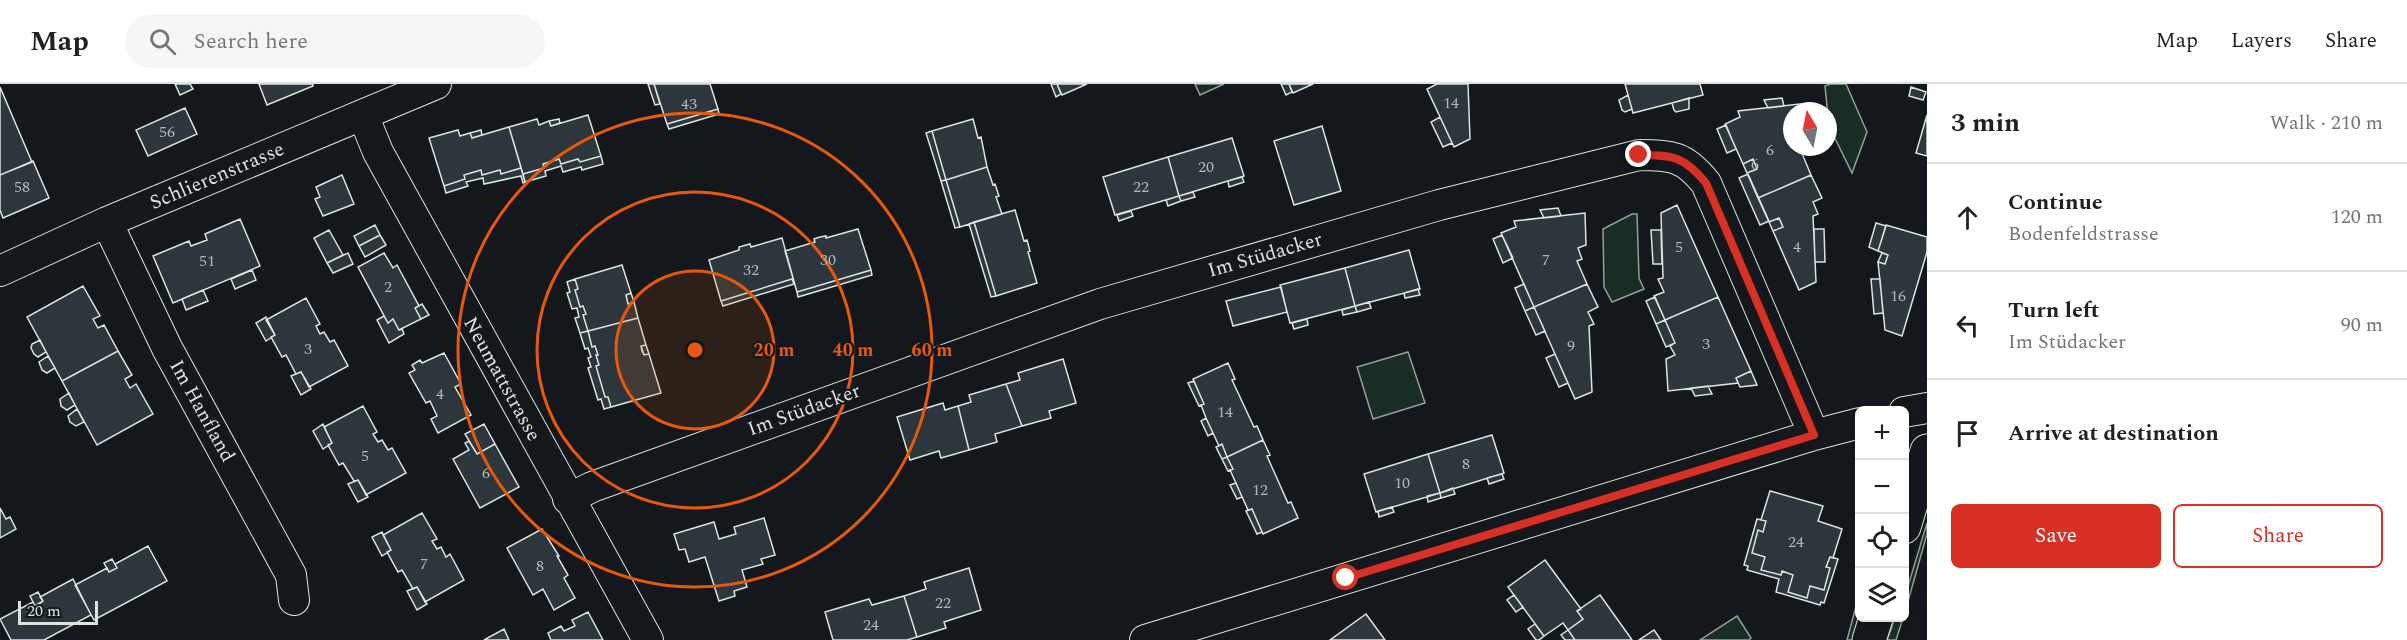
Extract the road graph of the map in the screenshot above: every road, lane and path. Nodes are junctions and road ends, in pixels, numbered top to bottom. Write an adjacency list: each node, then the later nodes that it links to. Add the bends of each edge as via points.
1 (436, 84): 2 (street, Schlierenstrasse)
2 (363, 115): 3 (street, Schlierenstrasse); 10 (street, Neumattstrasse, via 378,152)
3 (107, 222): 4 (street, Schlierenstrasse); 12 (street, Im Hanfland, via 167,348 291,575)
4 (0, 271)
5 (1927, 408): 6 (street)
6 (1909, 411)
7 (1855, 424): 8 (street)
8 (1814, 435): 10 (street, Im Stüdacker, via 1706,183 1692,167 1668,155 1639,155 1439,205 1100,304 592,487); 15 (street)
9 (1927, 451): 11 (main road)
10 (568, 499): 14 (street, Neumattstrasse)
11 (1909, 514)
12 (294, 600)
13 (1875, 622): 16 (main road)
14 (648, 640)
15 (1145, 640)
16 (1869, 640)

